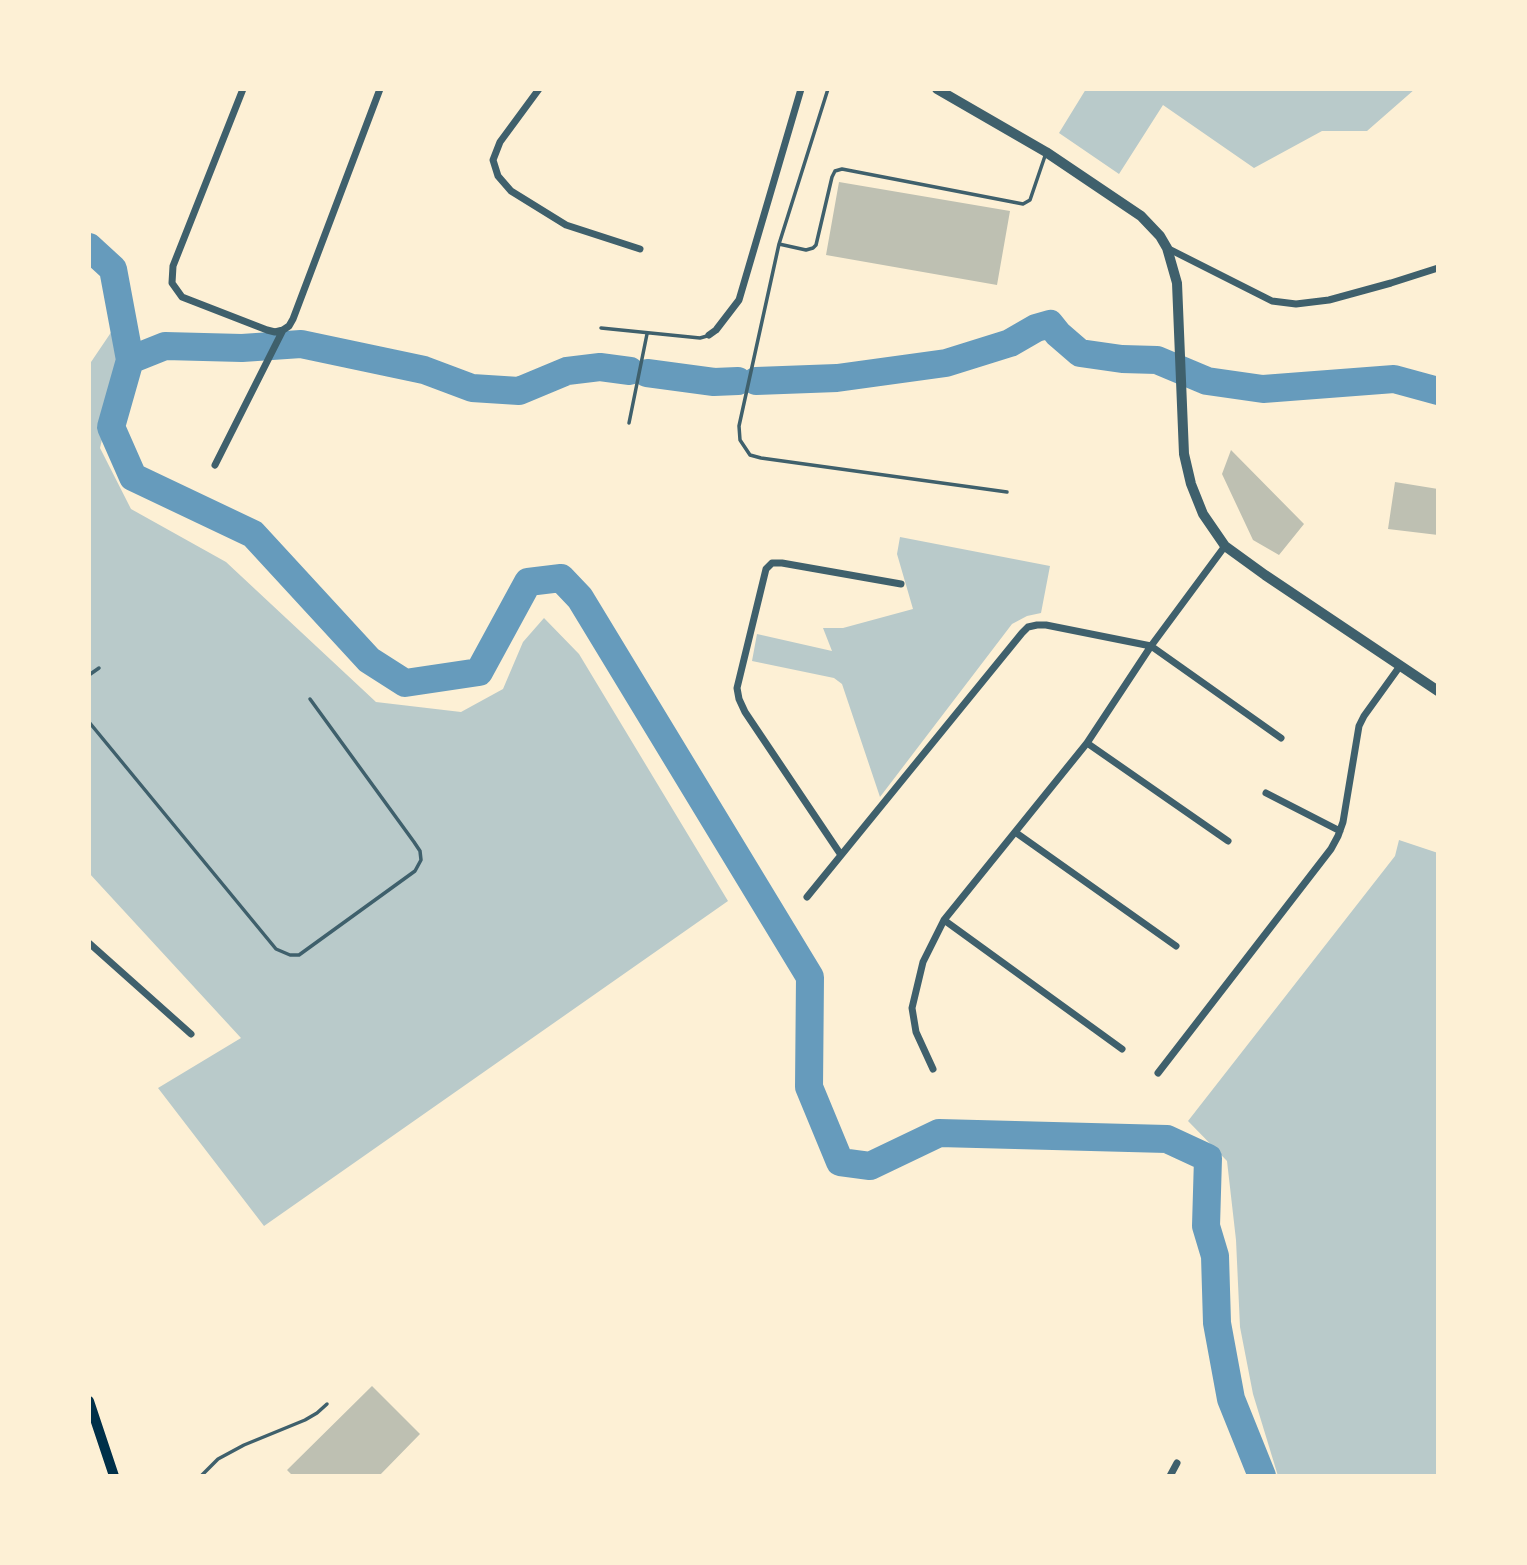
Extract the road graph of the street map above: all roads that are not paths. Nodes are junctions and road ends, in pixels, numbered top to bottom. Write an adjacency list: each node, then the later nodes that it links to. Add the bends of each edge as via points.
1 (243, 89): 13 (street, via 173,266 172,284 182,297)
2 (380, 89): 13 (street, via 293,319)
3 (539, 89): 10 (street, via 500,142 493,160 498,176 511,191 566,225)
4 (801, 89): 15 (street, via 738,300)
5 (828, 89): 8 (lane)
6 (937, 89): 7 (street)
7 (1046, 152): 8 (lane, via 1030,200 1023,204 835,171 816,245 806,250); 9 (street, via 1141,216)
8 (779, 244): 18 (lane, via 739,426 740,440 750,455)
9 (1167, 248): 11 (street, via 1272,301 1296,304 1329,300); 19 (street, via 1177,283 1184,454 1203,514)
10 (640, 249)
11 (1438, 268)
12 (601, 328): 14 (lane)
13 (281, 333): 17 (street)
14 (647, 334): 15 (lane); 16 (lane)
15 (709, 335)
16 (629, 423)
17 (215, 466)
18 (1007, 492)
19 (1225, 546): 21 (street); 22 (street)
20 (901, 584): 34 (street, via 772,563 766,569 737,688 745,712)
21 (1151, 646): 28 (street); 29 (street); 34 (street, via 1046,625 1028,627)
22 (1400, 666): 25 (street); 31 (street, via 1359,726)
23 (99, 668): 24 (lane)
24 (89, 675)
25 (1438, 691)
26 (310, 699): 27 (lane, via 414,842 421,860 415,871 299,955 290,956 276,949)
27 (89, 722)
28 (1281, 738)
29 (1087, 743): 32 (street); 33 (street)
30 (1266, 793): 31 (street)
31 (1340, 831): 42 (street, via 1331,849)
32 (1014, 832): 36 (street); 38 (street)
33 (1228, 841)
34 (841, 855): 35 (street)
35 (807, 897)
36 (944, 920): 40 (street); 41 (street, via 923,962 912,1008 916,1032)
37 (89, 943): 39 (street)
38 (1176, 946)
39 (191, 1034)
40 (1122, 1049)
41 (933, 1069)
42 (1158, 1073)
43 (89, 1401): 46 (main road)
44 (327, 1404): 47 (lane, via 305,1420 218,1459)
45 (1177, 1463): 48 (street)
46 (114, 1476)
47 (201, 1476)
48 (1170, 1476)

